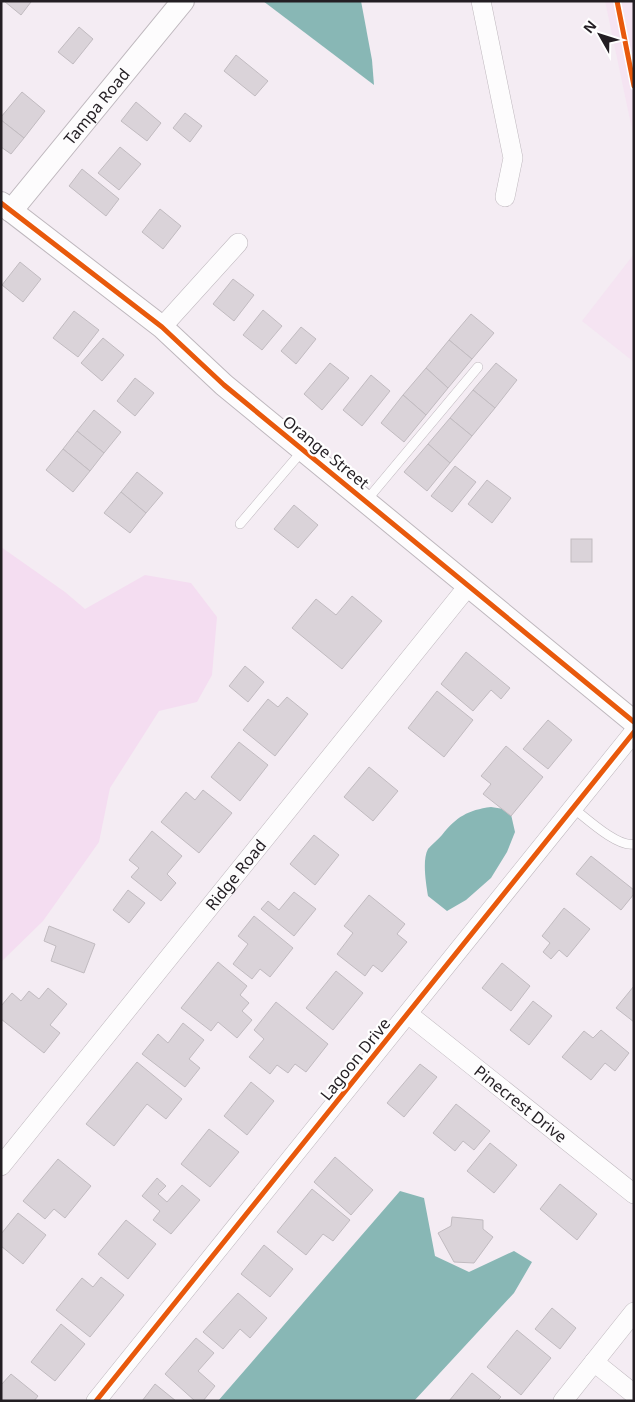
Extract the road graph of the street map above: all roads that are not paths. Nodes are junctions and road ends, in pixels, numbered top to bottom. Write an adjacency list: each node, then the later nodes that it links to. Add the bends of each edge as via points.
1 (183, 1): 4 (street, Tampa Road)
2 (482, 1): 3 (street, via 513,158)
3 (505, 197)
4 (6, 207): 6 (street, Orange Street)
5 (238, 243): 6 (street)
6 (162, 327): 8 (street, Orange Street, via 224,385)
7 (478, 367): 9 (lane)
8 (303, 450): 9 (street, Orange Street); 10 (lane)
9 (366, 501): 11 (street, Orange Street)
10 (240, 524)
11 (469, 585): 12 (street, Orange Street); 17 (street, Ridge Road)
12 (634, 722)
13 (634, 732): 14 (street, Lagoon Drive)
14 (572, 808): 15 (lane, via 617,841); 16 (street, Lagoon Drive)
15 (634, 844)
16 (408, 1014): 18 (street, Pinecrest Drive); 22 (street, Lagoon Drive)
17 (1, 1166)
18 (634, 1194)
19 (634, 1312): 20 (street)
20 (594, 1362): 21 (street); 23 (street)
21 (634, 1394)
22 (96, 1401)
23 (563, 1401)

